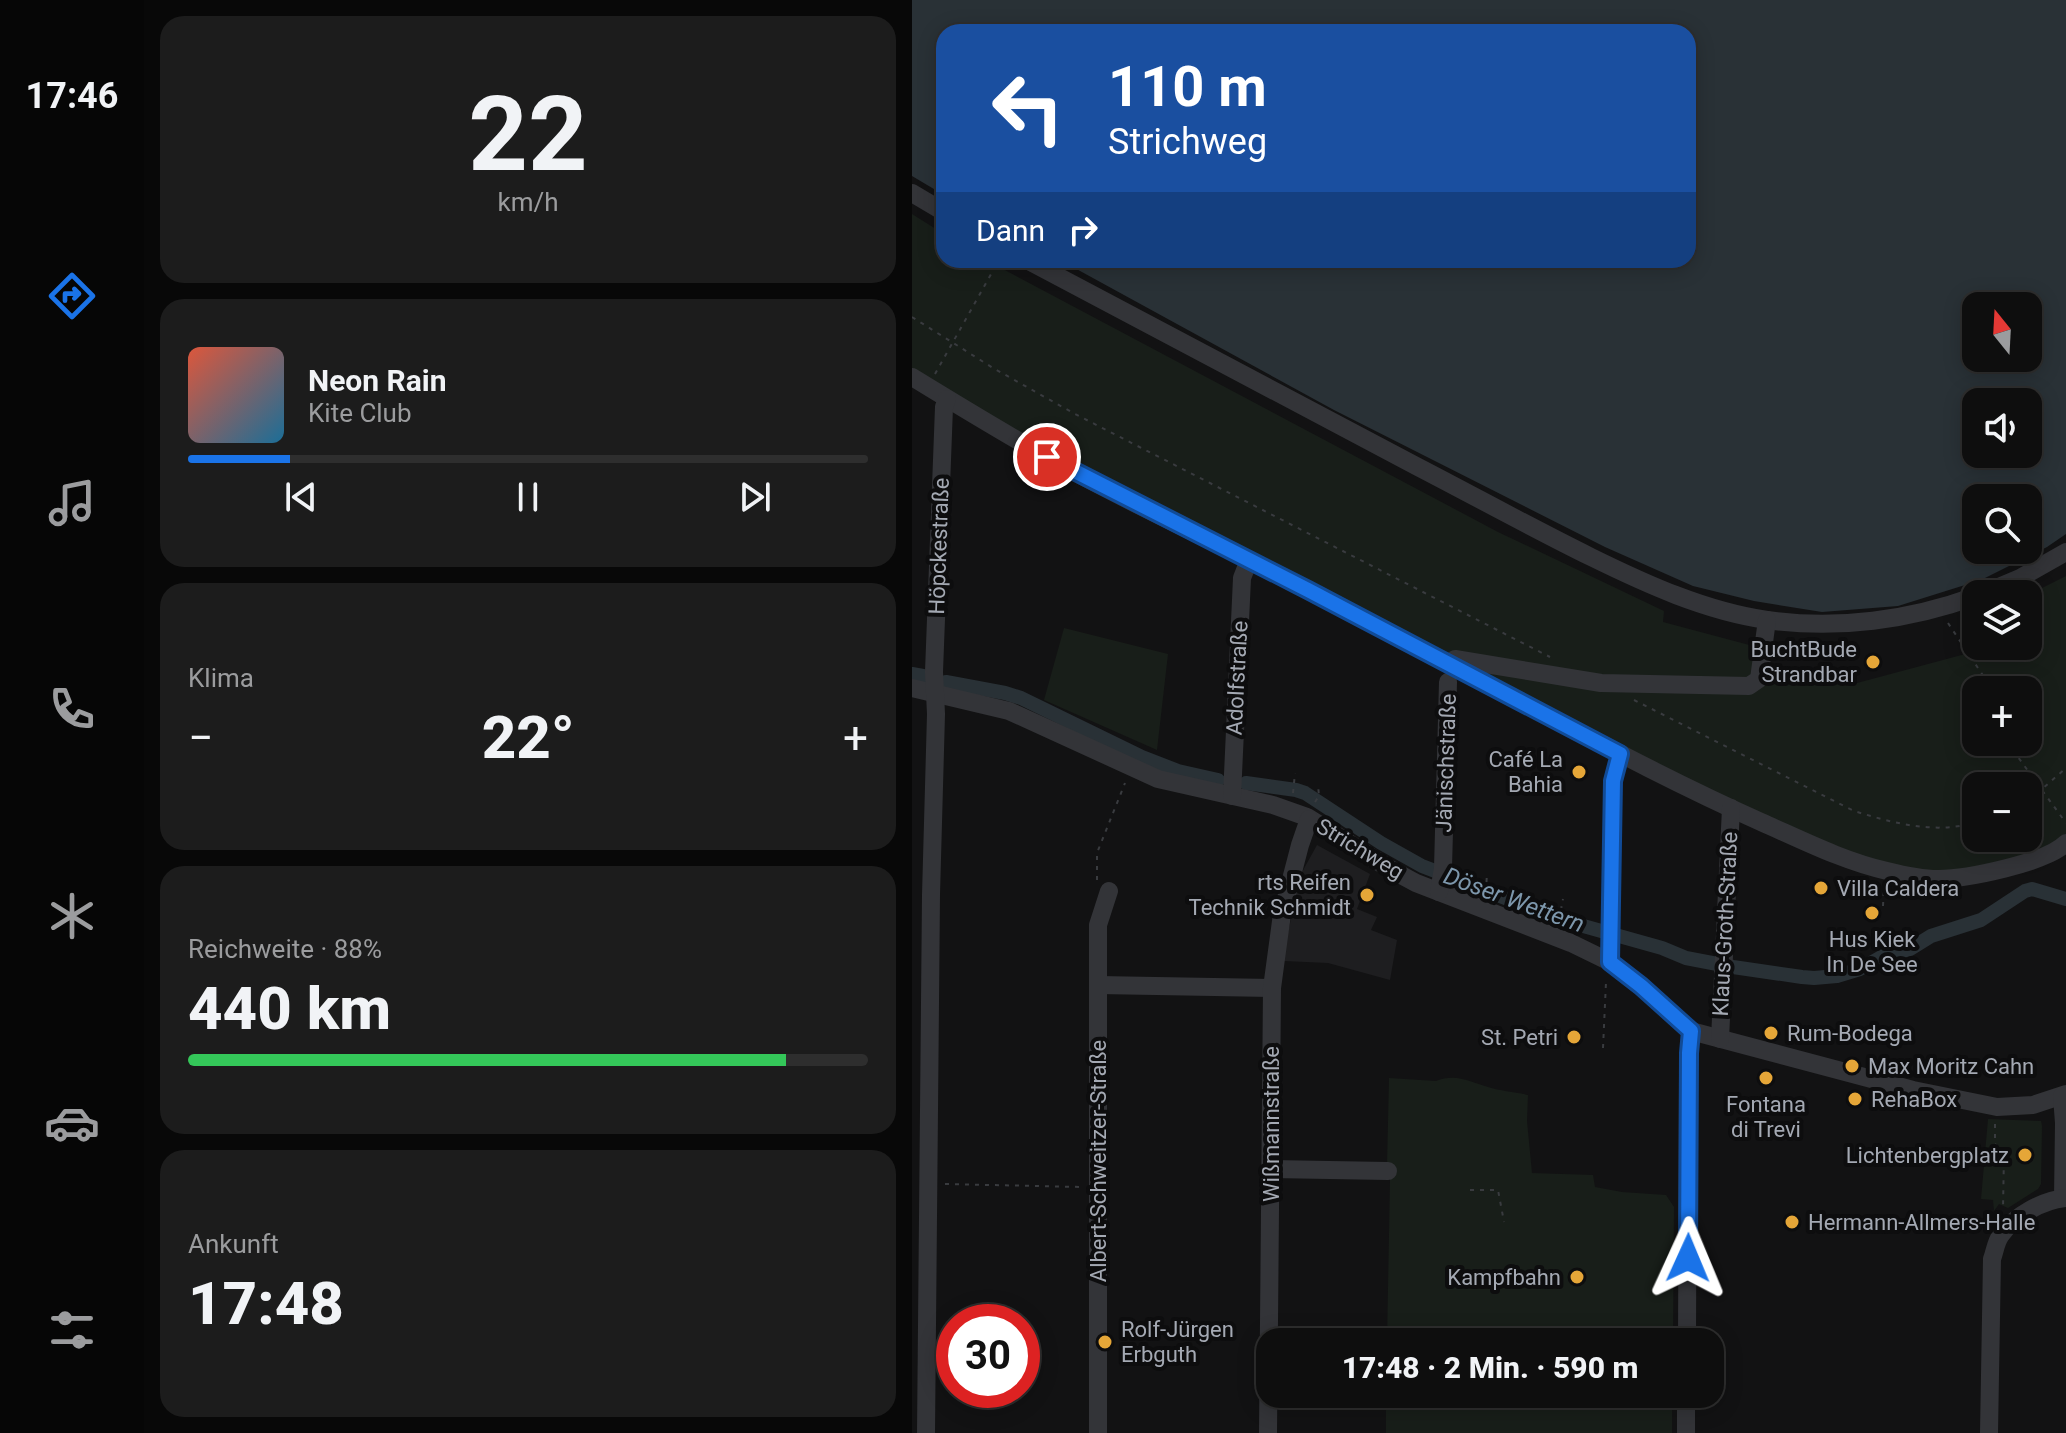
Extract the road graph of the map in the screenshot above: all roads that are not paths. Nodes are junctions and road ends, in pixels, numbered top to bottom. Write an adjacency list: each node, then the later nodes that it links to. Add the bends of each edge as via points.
1 (912, 193): 2 (street)
2 (936, 207)
3 (1042, 268): 10 (street, via 1537,531 1673,594)
4 (912, 377): 5 (street)
5 (947, 399): 7 (street, via 1047,457); 13 (street, Höpckestraße)
6 (2066, 552): 8 (street)
7 (1249, 560): 11 (street); 15 (street, Adolfstraße, via 1242,578)
8 (2015, 580)
9 (1962, 601): 10 (street, via 1859,622)
10 (1767, 620): 11 (street, via 1759,679 1749,686 1601,683 1455,659)
11 (1449, 673): 14 (street); 19 (street, Jänischstraße)
12 (912, 688): 13 (street, Strichweg)
13 (934, 693): 15 (street, Strichweg, via 1017,715 1158,779); 32 (street, Höpckestraße)
14 (1620, 754): 16 (street); 21 (street, via 1613,781)
15 (1232, 796): 17 (street, Strichweg)
16 (1731, 808): 18 (street, via 1856,862 1913,877 1959,878 2050,854); 25 (street, Klaus-Groth-Straße)
17 (1312, 811): 19 (street, Strichweg, via 1416,883); 23 (street, Wißmannstraße, via 1282,914)
18 (2066, 843)
19 (1441, 879): 21 (street, Strichweg)
20 (1103, 886): 22 (street, Albert-Schweitzer-Straße)
21 (1610, 962): 24 (street, Strichweg)
22 (1098, 985): 23 (street); 33 (street, Albert-Schweitzer-Straße)
23 (1272, 988): 27 (street, Wißmannstraße)
24 (1691, 1031): 25 (street, Strichweg); 30 (street)
25 (1720, 1039): 26 (street, Strichweg, via 1997,1107 2033,1105)
26 (2064, 1095): 29 (street)
27 (1271, 1169): 28 (street); 34 (street, Wißmannstraße)
28 (1388, 1171)
29 (2064, 1198): 36 (street, via 2022,1216 1999,1237 1992,1259)
30 (1687, 1328)
31 (1686, 1408): 35 (street)
32 (926, 1433)
33 (1098, 1433)
34 (1268, 1433)
35 (1686, 1433)
36 (1989, 1433)

